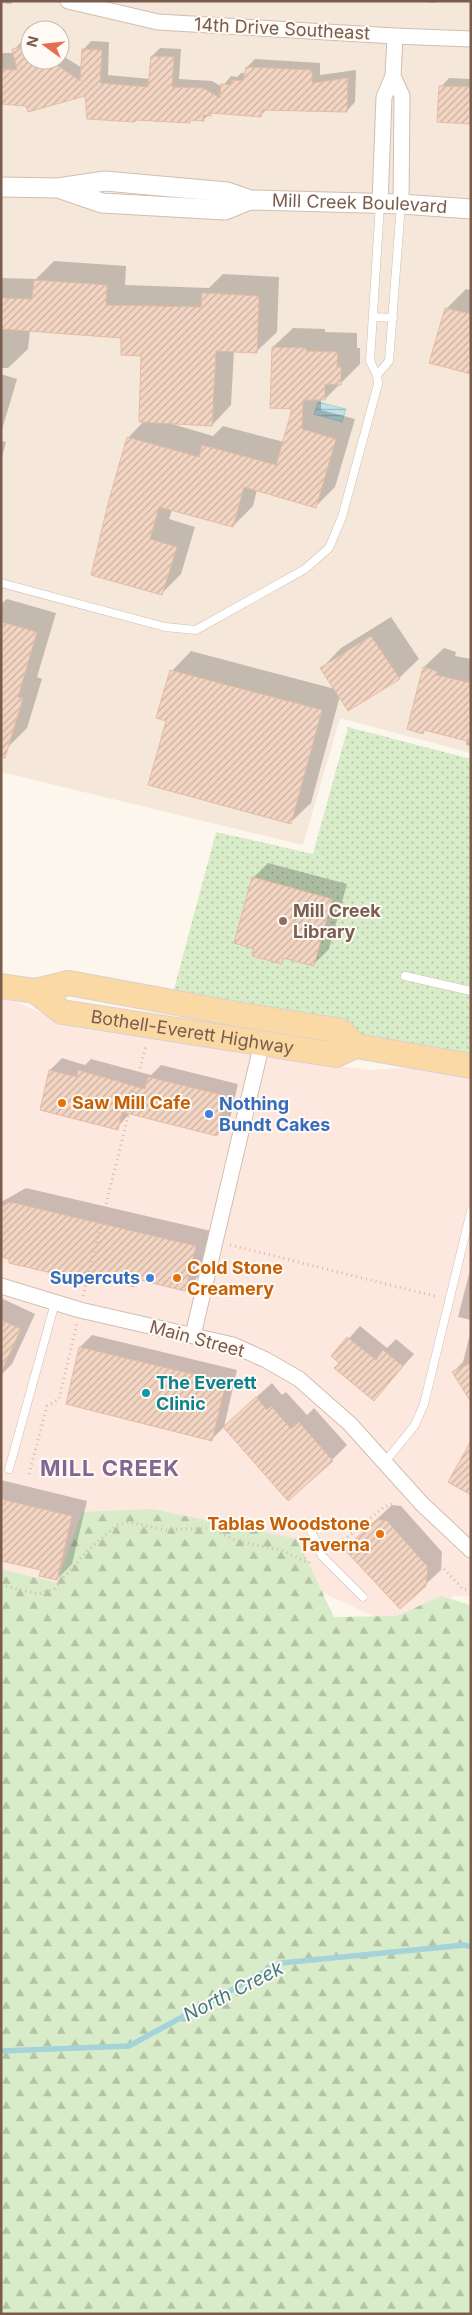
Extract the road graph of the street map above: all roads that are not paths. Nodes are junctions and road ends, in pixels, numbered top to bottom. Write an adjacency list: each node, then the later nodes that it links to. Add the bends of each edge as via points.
1 (68, 1): 2 (street, 14th Drive Southeast)
2 (94, 4): 3 (street, 14th Drive Southeast, via 158,22)
3 (394, 36): 4 (street, 14th Drive Southeast); 5 (street)
4 (471, 39)
5 (393, 76): 7 (street, via 384,97); 8 (street, via 402,96)
6 (1, 187): 7 (street, Mill Creek Boulevard, via 58,188 102,202 225,210 250,200)
7 (380, 204): 8 (street, Mill Creek Boulevard); 10 (lane)
8 (401, 204): 9 (street, Mill Creek Boulevard); 11 (lane)
9 (471, 209)
10 (373, 317): 11 (lane); 12 (lane, via 370,361)
11 (392, 318): 12 (lane, via 389,361)
12 (378, 375): 13 (lane, via 342,517 328,548 305,568 196,630 166,627)
13 (1, 583)
14 (405, 976): 17 (lane)
15 (1, 986): 16 (main road, Bothell-Everett Highway)
16 (35, 991): 18 (main road, Bothell-Everett Highway, via 62,1012); 19 (main road, Bothell-Everett Highway, via 69,983 117,991 341,1031)
17 (471, 991)
18 (262, 1043): 19 (main road, Bothell-Everett Highway, via 336,1055); 24 (street)
19 (354, 1046): 20 (main road, Bothell-Everett Highway)
20 (471, 1066)
21 (471, 1211): 25 (lane, via 424,1404 414,1425)
22 (1, 1286): 23 (street, Main Street)
23 (55, 1303): 24 (street, Main Street); 26 (lane)
24 (193, 1335): 25 (street, Main Street, via 233,1346 299,1379 350,1424)
25 (385, 1462): 28 (street, Main Street, via 422,1504)
26 (9, 1469)
27 (309, 1526): 29 (lane, via 322,1556)
28 (471, 1550)
29 (363, 1597)

